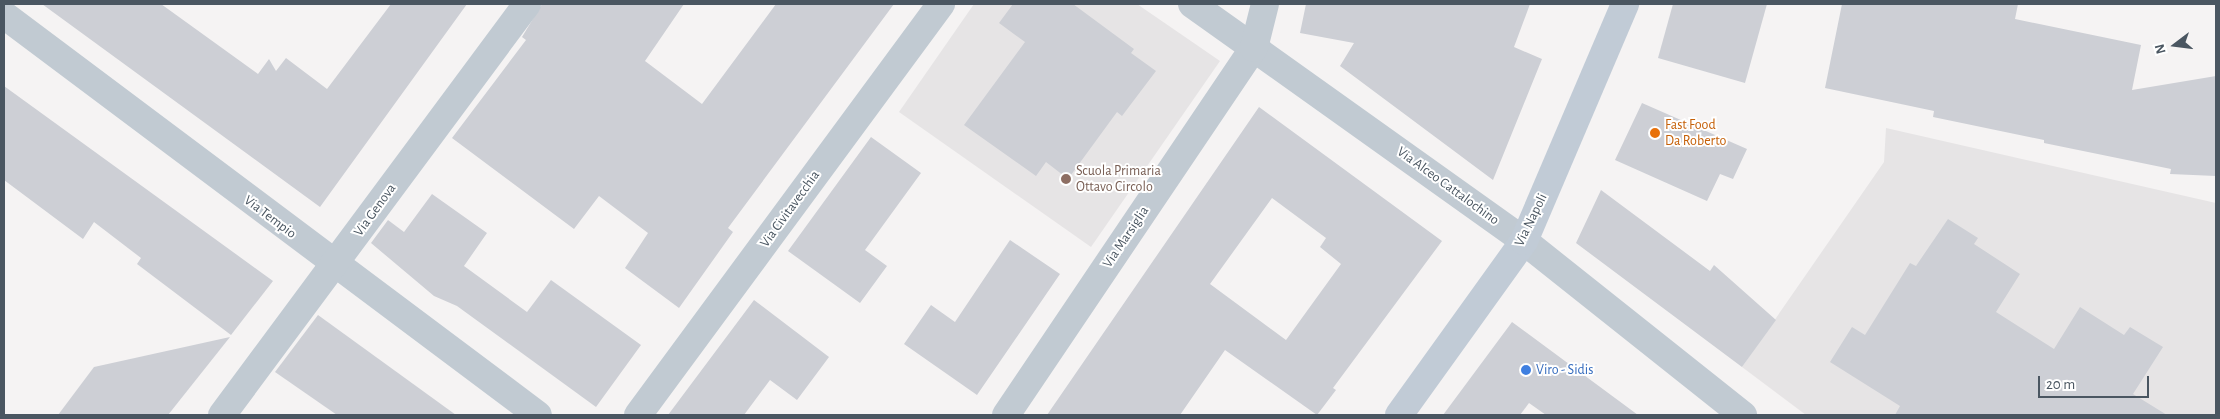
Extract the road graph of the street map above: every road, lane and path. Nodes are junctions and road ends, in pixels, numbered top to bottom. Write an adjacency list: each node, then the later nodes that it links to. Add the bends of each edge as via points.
1 (527, 4): 9 (street, Via Genova)
2 (941, 4): 12 (street, Via Civitavecchia)
3 (1192, 4): 7 (street, Via Alceo Cattalochino)
4 (1265, 4): 7 (street, Via Marsiglia)
5 (1625, 4): 8 (main road, Via Napoli)
6 (4, 15): 9 (street, Via Tempio)
7 (1254, 48): 8 (street, Via Alceo Cattalochino); 13 (street, Via Marsiglia)
8 (1524, 241): 14 (main road, Via Napoli); 15 (street, Via Alceo Cattalochino)
9 (334, 266): 10 (street, Via Genova); 11 (street, Via Tempio)
10 (222, 415)
11 (538, 415)
12 (638, 415)
13 (1006, 415)
14 (1399, 415)
15 (1743, 415)

